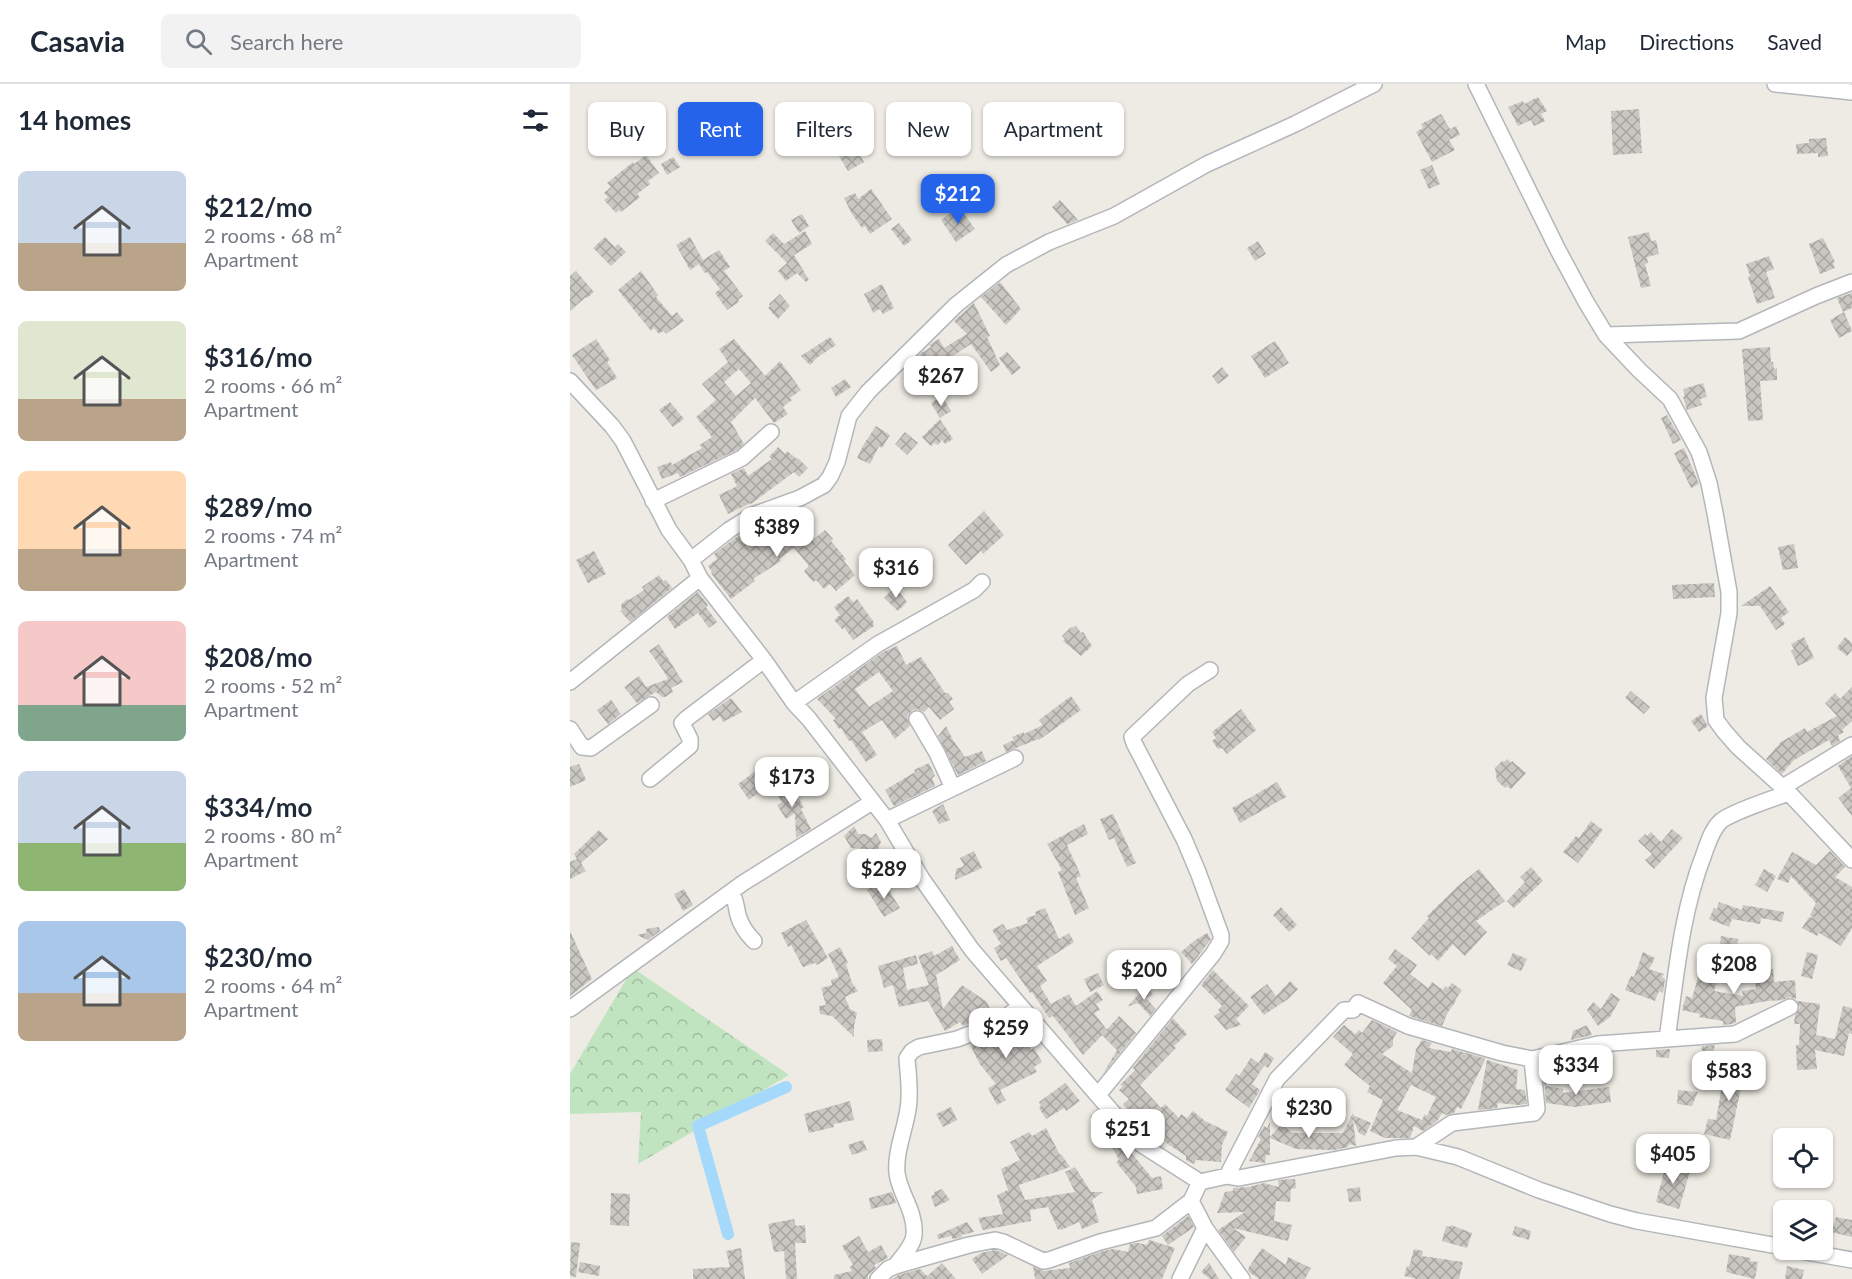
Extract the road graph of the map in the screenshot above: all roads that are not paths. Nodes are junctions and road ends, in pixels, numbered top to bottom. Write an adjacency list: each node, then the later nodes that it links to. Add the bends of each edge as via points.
1 (1374, 84): 10 (street, via 1207,164 1114,216 1049,242 1006,265 956,305 868,392 849,416 837,462 824,484 800,498 753,515)
2 (1476, 84): 6 (street, via 1558,250)
3 (1775, 84): 4 (street)
4 (1852, 92)
5 (1852, 282): 6 (street, via 1739,331)
6 (1606, 335): 24 (street, via 1670,399 1699,452 1709,483 1729,592 1714,698 1716,720 1737,747)
7 (570, 381): 9 (street, via 623,441)
8 (771, 432): 9 (street, via 742,459)
9 (653, 501): 10 (street)
10 (691, 560): 11 (street)
11 (700, 578): 13 (street); 15 (street)
12 (982, 582): 16 (street, via 878,644)
13 (764, 660): 16 (street); 22 (street, via 682,723 690,746)
14 (1210, 670): 35 (street, via 1188,684 1132,737 1184,839 1221,941)
15 (570, 682)
16 (794, 702): 25 (street)
17 (651, 705): 19 (street, via 591,748 582,747)
18 (916, 719): 23 (street)
19 (570, 729)
20 (1852, 745): 24 (street)
21 (1015, 758): 23 (street)
22 (650, 779)
23 (953, 788): 26 (street)
24 (1786, 790): 27 (street); 33 (street, via 1726,818 1708,842 1685,920)
25 (872, 802): 26 (street); 28 (street)
26 (887, 820): 30 (street, via 972,950)
27 (1852, 860)
28 (731, 892): 29 (street, via 744,931); 32 (street)
29 (754, 941)
30 (1019, 1006): 35 (street); 44 (street, via 1001,1021 973,1034 919,1047 907,1058 909,1106 897,1168 908,1200 914,1237)
31 (1790, 1007): 33 (street, via 1735,1034)
32 (570, 1010)
33 (1667, 1039): 34 (street, via 1586,1046)
34 (1532, 1059): 36 (street, via 1537,1109 1534,1113 1452,1124); 37 (street, via 1408,1026 1358,1003 1353,1010 1344,1011 1277,1079)
35 (1098, 1095): 38 (street, via 1139,1143)
36 (1416, 1147): 37 (street, via 1239,1178); 41 (street, via 1458,1157 1610,1214)
37 (1227, 1176): 38 (street)
38 (1200, 1182): 39 (street)
39 (1191, 1202): 40 (street); 44 (street, via 1156,1228 1046,1261 994,1240)
40 (1205, 1228): 46 (street); 47 (street)
41 (1773, 1246)
42 (1833, 1257): 43 (street)
43 (1852, 1260)
44 (895, 1266): 45 (street)
45 (878, 1279)
46 (1180, 1279)
47 (1242, 1279)

